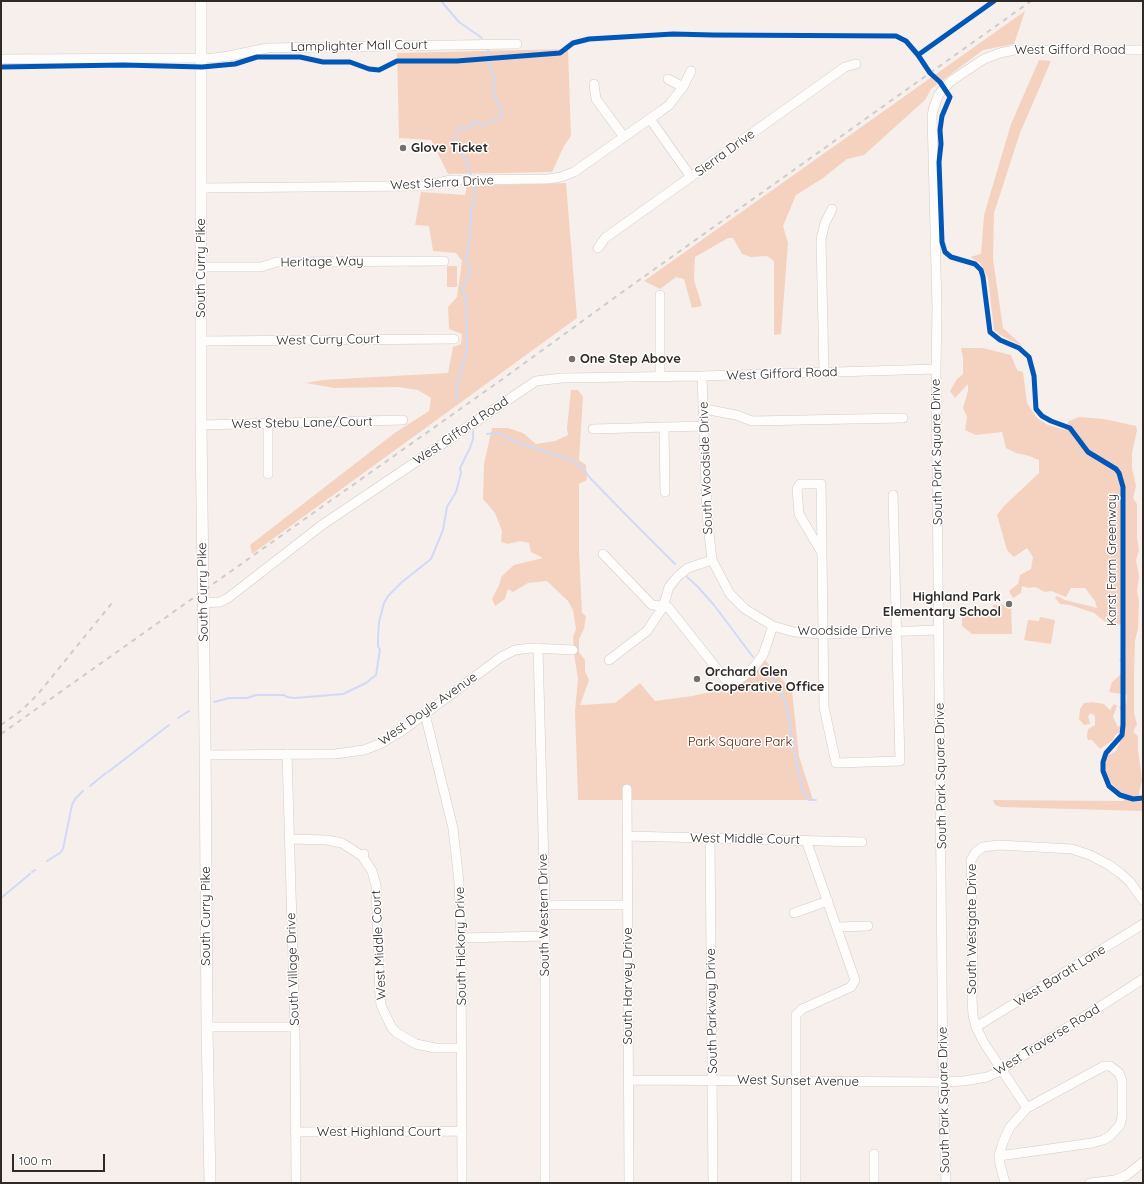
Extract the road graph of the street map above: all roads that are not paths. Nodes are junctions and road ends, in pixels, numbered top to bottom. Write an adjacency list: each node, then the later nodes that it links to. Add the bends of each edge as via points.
1 (201, 1): 4 (main road, South Curry Pike)
2 (517, 44): 4 (street, Lamplighter Mall Court, via 267,48 229,56)
3 (1143, 50): 22 (street, West Gifford Road, via 1014,50 1000,53 974,65 951,81 939,94 932,115)
4 (202, 58): 5 (street, Lamplighter Mall Court); 14 (main road, South Curry Pike)
5 (1, 59)
6 (856, 64): 13 (street, Sierra Drive, via 845,67)
7 (691, 70): 10 (street, West Sierra Drive)
8 (668, 79): 10 (street)
9 (594, 84): 12 (street, via 596,98)
10 (683, 87): 11 (street, West Sierra Drive, via 669,105)
11 (650, 119): 12 (street, West Sierra Drive); 13 (street)
12 (624, 137): 14 (street, West Sierra Drive, via 574,172 555,178 451,180 424,186)
13 (691, 177): 16 (street, Sierra Drive, via 605,238)
14 (201, 188): 18 (main road, South Curry Pike)
15 (832, 209): 23 (street, via 821,239)
16 (598, 248)
17 (444, 261): 18 (street, Heritage Way, via 277,262 261,268)
18 (201, 267): 21 (main road, South Curry Pike)
19 (660, 295): 24 (street)
20 (454, 339): 21 (street, West Curry Court)
21 (201, 341): 30 (main road, South Curry Pike)
22 (936, 369): 23 (street, West Gifford Road); 43 (street, South Park Square Drive)
23 (824, 372): 25 (street, West Gifford Road)
24 (660, 376): 25 (street, West Gifford Road); 40 (street, West Gifford Road, via 536,380 322,525 228,598 220,602)
25 (702, 376): 26 (street, South Woodside Drive)
26 (704, 409): 27 (street, via 752,421); 31 (street, South Woodside Drive)
27 (903, 418)
28 (403, 420): 29 (street, West Stebu Lane/Court)
29 (268, 424): 30 (street, West Stebu Lane/Court); 34 (street)
30 (201, 425): 40 (main road, South Curry Pike)
31 (704, 426): 32 (street); 39 (street, South Woodside Drive, via 707,515)
32 (664, 427): 33 (street); 35 (street)
33 (593, 429)
34 (268, 474)
35 (665, 492)
36 (894, 494): 44 (street)
37 (822, 553): 37 (street, via 798,514 797,490 800,484 821,484); 45 (street)
38 (603, 554): 41 (street, via 652,605)
39 (712, 560): 41 (street, via 688,568 678,576 669,588); 42 (street, Woodside Drive, via 730,594 745,609)
40 (203, 603): 51 (main road, South Curry Pike)
41 (662, 607): 42 (street, via 668,607 725,680 738,681 754,667); 48 (street, via 647,632)
42 (774, 626): 45 (street, Woodside Drive, via 794,632)
43 (939, 630): 44 (street, Woodside Drive); 77 (street, South Park Square Drive)
44 (896, 631): 45 (street, Woodside Drive); 45 (street, via 900,761 836,763 824,707)
45 (823, 634)
46 (538, 648): 47 (street, West Doyle Avenue); 49 (street, West Doyle Avenue, via 516,650 501,657); 60 (street, South Western Drive)
47 (573, 650)
48 (609, 660)
49 (425, 714): 50 (street, West Doyle Avenue, via 382,743 364,750 346,753); 67 (street, South Hickory Drive, via 455,840 460,882)
50 (287, 754): 51 (street, West Doyle Avenue); 55 (street, South Village Drive)
51 (205, 755): 69 (main road, South Curry Pike)
52 (626, 789): 53 (street, South Harvey Drive)
53 (627, 836): 54 (street, West Middle Court); 61 (street, South Harvey Drive)
54 (710, 838): 56 (street, West Middle Court); 75 (street, South Parkway Drive)
55 (289, 839): 70 (street, South Village Drive); 72 (street, West Middle Court, via 342,843 363,855 372,871 377,888 380,996 389,1022 397,1034 421,1046)
56 (806, 840): 57 (street, West Middle Court); 59 (street)
57 (862, 842)
58 (1143, 900): 71 (street, South Westgate Drive, via 1130,882 1109,864 1072,849 999,845 983,847 976,852 971,860 972,1000)
59 (828, 901): 62 (street); 65 (street)
60 (545, 905): 61 (street); 66 (street, South Western Drive)
61 (628, 905): 74 (street, South Harvey Drive)
62 (794, 913)
63 (1143, 924): 71 (street, West Baratt Lane)
64 (868, 926): 65 (street)
65 (837, 927): 76 (street, via 855,983 852,987 797,1012)
66 (544, 936): 67 (street); 87 (street, South Western Drive)
67 (461, 938): 72 (street, South Hickory Drive)
68 (1143, 979): 73 (street, West Traverse Road)
69 (207, 1027): 70 (street); 84 (main road, South Curry Pike)
70 (295, 1027): 80 (street, South Village Drive)
71 (976, 1027): 73 (street, South Westgate Drive)
72 (462, 1048): 79 (street, South Hickory Drive)
73 (1002, 1070): 77 (street, West Traverse Road, via 987,1077); 78 (street, South Westgate Drive)
74 (629, 1080): 75 (street, West Sunset Avenue); 88 (street, South Harvey Drive)
75 (713, 1080): 76 (street, West Sunset Avenue); 89 (street, South Parkway Drive)
76 (796, 1081): 77 (street, West Sunset Avenue); 90 (street)
77 (944, 1082): 92 (street, South Park Square Drive)
78 (1027, 1108): 82 (street, via 1010,1127); 82 (street, via 1104,1066 1115,1069 1122,1081 1122,1117 1120,1125 1110,1136 1092,1143)
79 (462, 1131): 80 (street, West Highland Court); 86 (street, South Hickory Drive)
80 (295, 1132): 85 (street, South Village Drive)
81 (874, 1154): 91 (street)
82 (999, 1156): 93 (street)
83 (1143, 1162): 94 (street, via 1127,1175 1115,1180)
84 (210, 1183)
85 (296, 1183)
86 (462, 1183)
87 (546, 1183)
88 (629, 1183)
89 (713, 1183)
90 (796, 1183)
91 (874, 1183)
92 (946, 1183)
93 (1005, 1183)
94 (1090, 1183)

